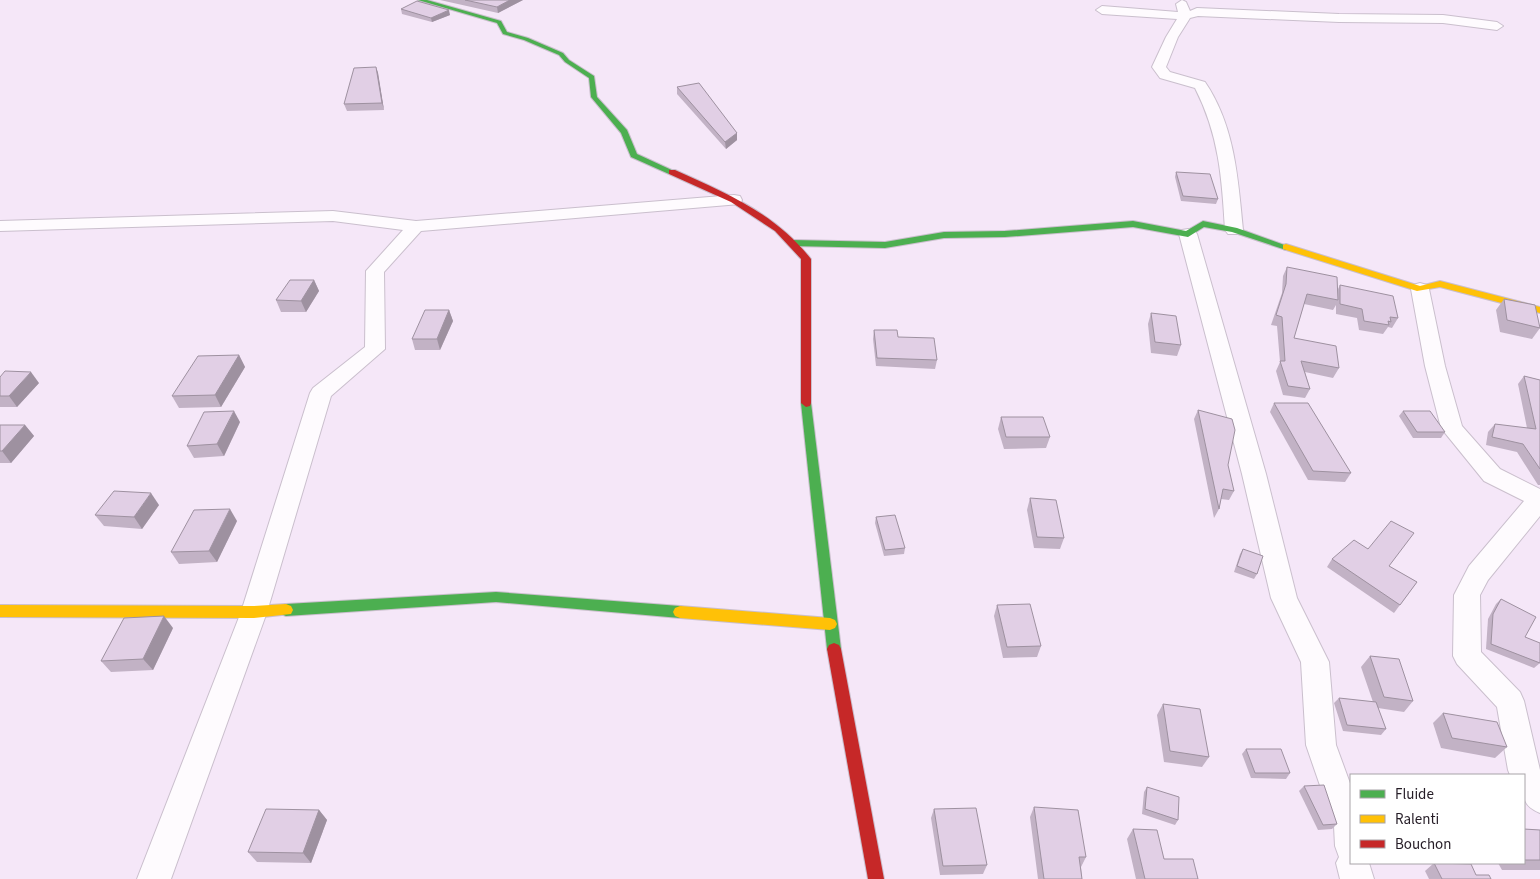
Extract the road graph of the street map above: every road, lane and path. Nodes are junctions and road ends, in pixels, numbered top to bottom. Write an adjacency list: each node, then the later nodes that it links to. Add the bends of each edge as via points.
1 (421, 0): 6 (street, via 499,22 505,33 562,54 567,61 592,76 594,97 624,132 634,155)
2 (1180, 0): 4 (street)
3 (1102, 10): 4 (street)
4 (1185, 16): 5 (street, via 1197,12 1443,19); 9 (street, via 1159,67 1165,75 1200,85 1205,94 1229,168)
5 (1497, 26)
6 (734, 200): 8 (street); 11 (street, via 778,229)
7 (0, 226): 8 (street, via 332,216)
8 (416, 226): 15 (street, via 374,271 375,349 320,394)
9 (1234, 230): 10 (street, via 1203,224); 12 (street)
10 (1188, 234): 11 (street, via 1133,224 1005,234 944,235 885,245); 18 (street, via 1254,474 1284,598 1315,662 1321,745)
11 (792, 243): 16 (street, via 806,259 806,400)
12 (1420, 289): 13 (street, via 1440,284); 17 (street, via 1435,366 1452,428 1492,475 1540,499 1478,573 1467,594 1467,656 1510,701 1524,770)
13 (1540, 310)
14 (0, 611): 15 (street)
15 (254, 612): 16 (street, via 496,597); 20 (street)
16 (830, 624): 21 (street)
17 (1540, 798)
18 (1350, 826)
19 (1353, 864): 22 (street)
20 (154, 879)
21 (876, 879)
22 (1357, 879)

